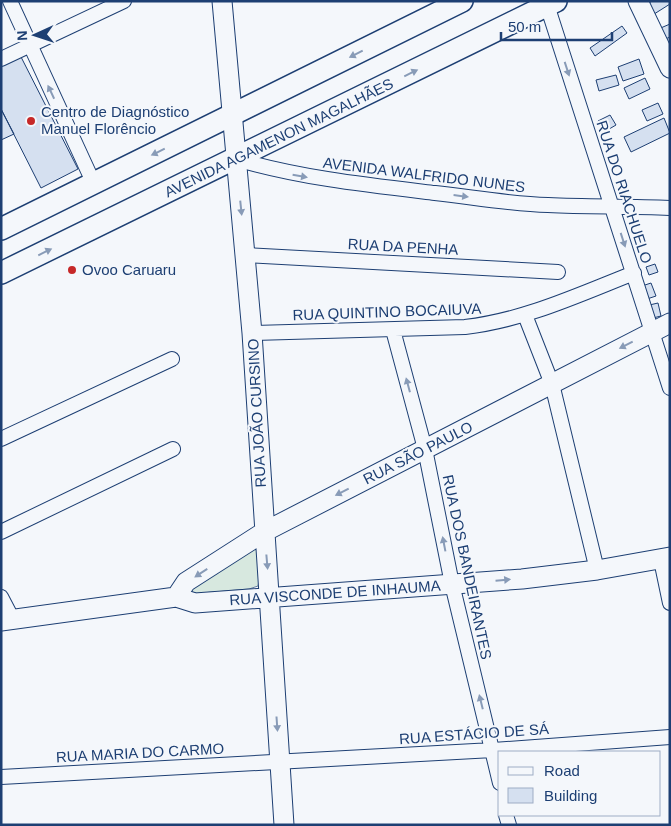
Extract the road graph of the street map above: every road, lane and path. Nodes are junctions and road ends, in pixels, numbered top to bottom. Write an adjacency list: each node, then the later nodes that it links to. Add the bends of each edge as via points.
1 (10, 1): 7 (street)
2 (124, 1): 7 (street)
3 (222, 1): 10 (street, RUA JOÃO CURSINO)
4 (462, 1): 10 (main road, one-way to 10)
5 (638, 1): 9 (street)
6 (551, 3): 11 (main road, AVENIDA AGAMENON MAGALHÃES, one-way to 6); 13 (street, RUA DO RIACHUELO, one-way to 13)
7 (30, 46): 8 (street); 12 (street, one-way to 7)
8 (1, 59)
9 (670, 68)
10 (233, 116): 11 (street, RUA JOÃO CURSINO); 12 (main road, one-way to 12)
11 (236, 160): 13 (street, AVENIDA WALFRIDO NUNES, one-way to 13, via 333,182 548,205); 16 (street, RUA JOÃO CURSINO, one-way to 16); 18 (main road, AVENIDA AGAMENON MAGALHÃES, one-way to 11)
12 (94, 184): 15 (main road)
13 (611, 205): 14 (street, AVENIDA WALFRIDO NUNES); 19 (street, RUA DO RIACHUELO, one-way to 19)
14 (670, 208)
15 (1, 229)
16 (246, 255): 17 (street, RUA DA PENHA); 24 (street, RUA JOÃO CURSINO)
17 (558, 272)
18 (1, 273)
19 (634, 273): 20 (street, RUA QUINTINO BOCAIUVA); 23 (street, RUA DO RIACHUELO)
20 (525, 316): 22 (street, RUA QUINTINO BOCAIUVA, via 465,327); 26 (street)
21 (670, 323): 23 (street, RUA SÃO PAULO)
22 (393, 330): 24 (street, RUA QUINTINO BOCAIUVA); 30 (street, RUA DOS BANDEIRANTES, one-way to 22)
23 (652, 332): 26 (street, RUA SÃO PAULO, one-way to 26); 27 (street, RUA DO RIACHUELO)
24 (252, 334): 32 (street, RUA JOÃO CURSINO)
25 (172, 359): 28 (street)
26 (552, 384): 30 (street, RUA SÃO PAULO); 34 (street)
27 (670, 388)
28 (1, 439)
29 (173, 449): 31 (street)
30 (425, 449): 32 (street, RUA SÃO PAULO, one-way to 32); 35 (street, RUA DOS BANDEIRANTES, one-way to 30)
31 (1, 532)
32 (264, 532): 37 (street, RUA SÃO PAULO, one-way to 37, via 186,582); 38 (street, RUA JOÃO CURSINO, one-way to 38)
33 (665, 559): 34 (street, RUA VISCONDE DE INHAUMA); 39 (street)
34 (597, 570): 35 (street, RUA VISCONDE DE INHAUMA, one-way to 34)
35 (452, 584): 38 (street, RUA VISCONDE DE INHAUMA); 42 (street, RUA DOS BANDEIRANTES, one-way to 35)
36 (1, 596): 40 (street)
37 (176, 597): 38 (street, RUA VISCONDE DE INHAUMA, via 195,604); 40 (street, RUA VISCONDE DE INHAUMA)
38 (270, 598): 43 (street, RUA JOÃO CURSINO, one-way to 43)
39 (670, 602)
40 (7, 621)
41 (670, 737): 42 (street, RUA ESTÁCIO DE SÁ)
42 (492, 750): 43 (street, RUA ESTÁCIO DE SÁ); 44 (street, RUA DOS BANDEIRANTES)
43 (280, 762): 45 (street, RUA MARIA DO CARMO); 46 (street, RUA JOÃO CURSINO)
44 (498, 776)
45 (1, 777)
46 (284, 825)

